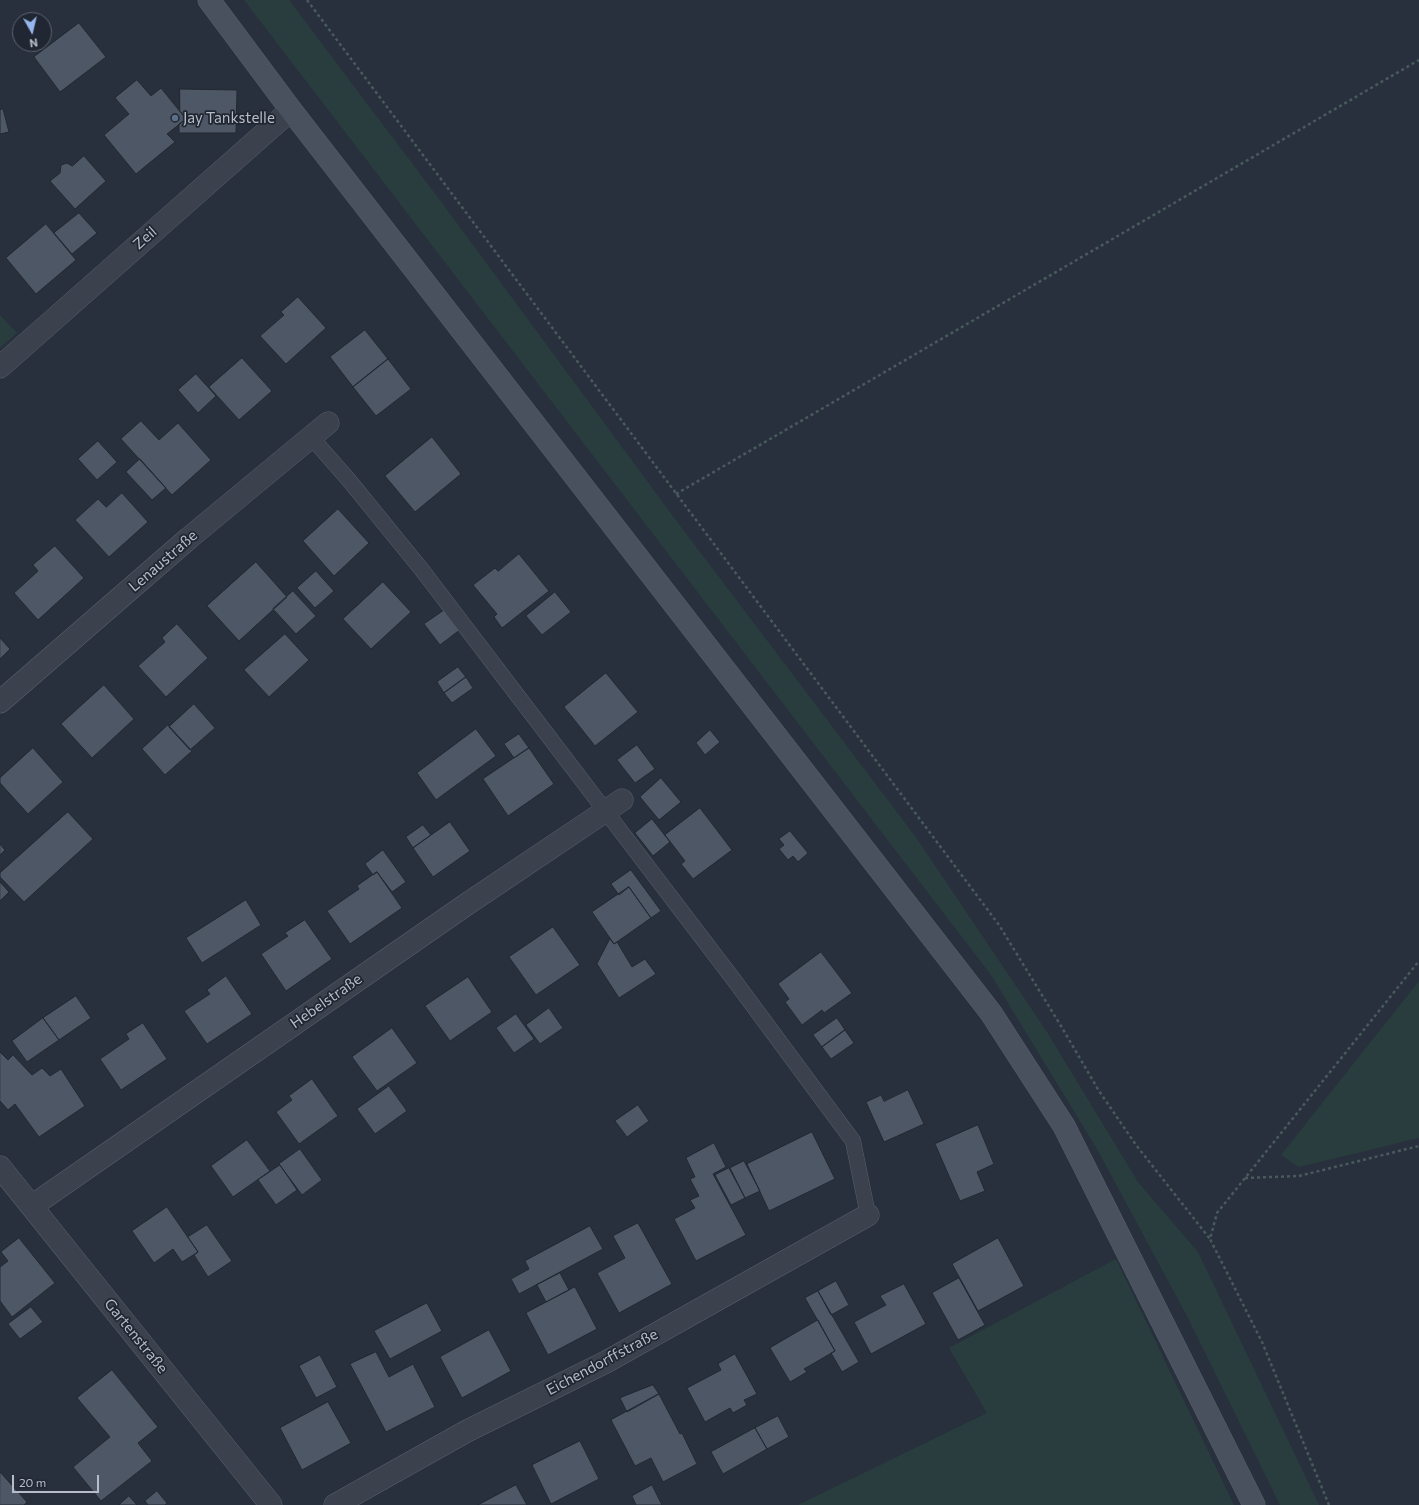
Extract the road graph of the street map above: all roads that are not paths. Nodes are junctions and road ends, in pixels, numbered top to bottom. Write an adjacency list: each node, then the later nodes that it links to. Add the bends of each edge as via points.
1 (209, 0): 2 (street)
2 (291, 110): 3 (street, Zeil); 13 (street, via 991,1013 1064,1126)
3 (0, 367)
4 (328, 423): 5 (street, Lenaustraße)
5 (311, 437): 6 (street, Lenaustraße, via 189,538); 7 (lane)
6 (0, 702)
7 (614, 806): 9 (street, Hebelstraße, via 467,904); 10 (lane, via 734,980 853,1141)
8 (0, 1167): 9 (street, Gartenstraße)
9 (32, 1206): 11 (street, Gartenstraße)
10 (868, 1215): 12 (street, Eichendorffstraße, via 606,1362 467,1431)
11 (271, 1505)
12 (335, 1505)
13 (1254, 1505)

